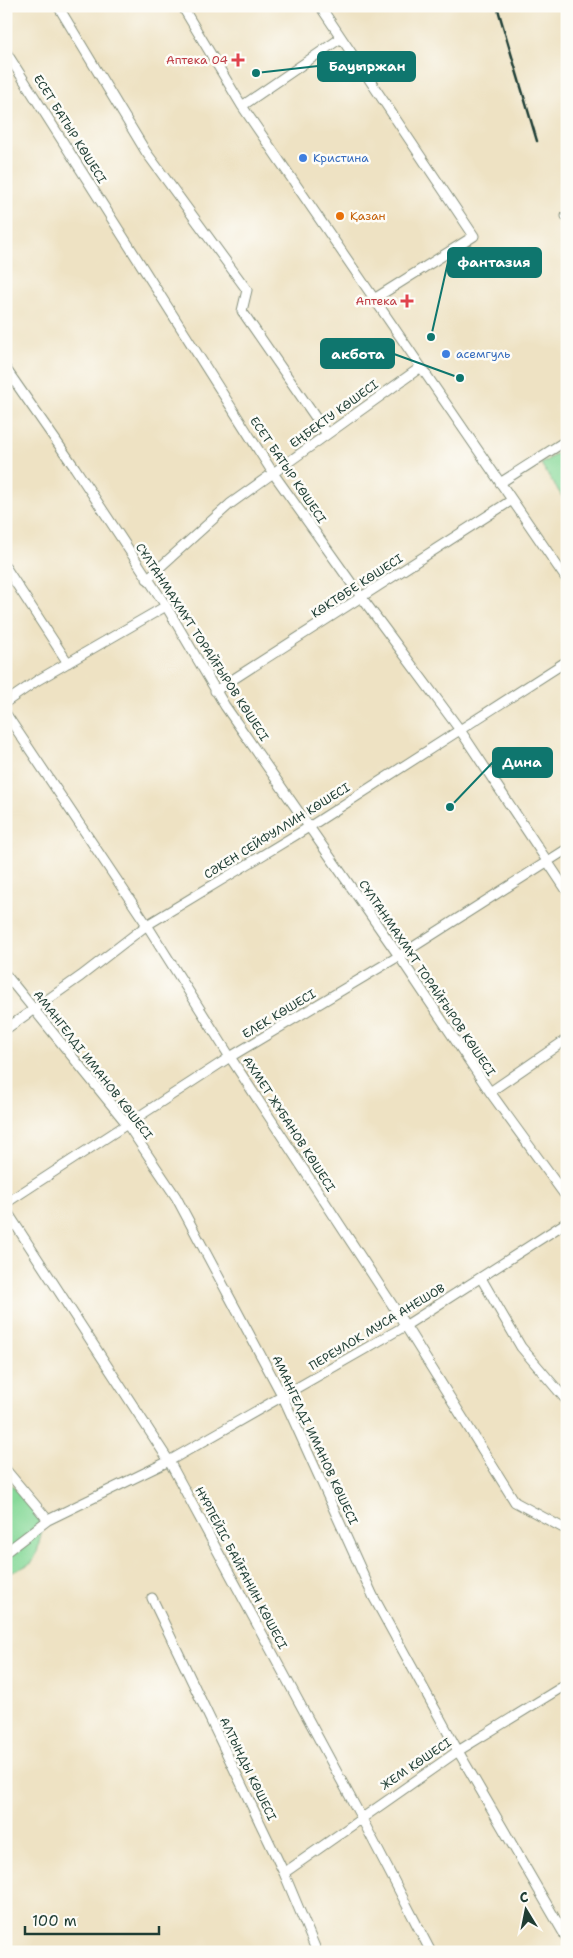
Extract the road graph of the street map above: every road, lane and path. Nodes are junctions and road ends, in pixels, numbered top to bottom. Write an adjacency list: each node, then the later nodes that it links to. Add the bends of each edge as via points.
1 (58, 6): 10 (street, via 146,152 247,290 242,311)
2 (182, 6): 6 (street)
3 (320, 6): 4 (street)
4 (341, 38): 6 (street); 7 (street, via 474,236)
5 (6, 52): 12 (street, ЕСЕТ БАТЫР КӨШЕСІ)
6 (242, 106): 7 (street)
7 (374, 299): 8 (street)
8 (421, 367): 10 (street, ЕҢБЕКТУ КӨШЕСІ); 13 (street)
9 (6, 369): 16 (street, СҰЛТАНМАХМҰТ ТОРАЙҒЫРОВ КӨШЕСІ)
10 (327, 434): 12 (street, ЕҢБЕКТУ КӨШЕСІ)
11 (567, 440): 13 (street)
12 (273, 473): 16 (street, ЕҢБЕКТУ КӨШЕСІ, via 230,504); 18 (street, ЕСЕТ БАТЫР КӨШЕСІ)
13 (500, 483): 14 (street)
14 (512, 500): 17 (street); 18 (street, КӨКТӨБЕ КӨШЕСІ)
15 (6, 568): 21 (street)
16 (147, 579): 19 (street, СҰЛТАНМАХМҰТ ТОРАЙҒЫРОВ КӨШЕСІ)
17 (567, 580)
18 (362, 598): 22 (street, КӨКТӨБЕ КӨШЕСІ); 25 (street, ЕСЕТ БАТЫР КӨШЕСІ)
19 (166, 606): 21 (street); 22 (street, СҰЛТАНМАХМҰТ ТОРАЙҒЫРОВ КӨШЕСІ)
20 (567, 661): 25 (street, СӘКЕН СЕЙФУЛЛИН КӨШЕСІ)
21 (68, 663): 23 (street)
22 (215, 691): 26 (street, СҰЛТАНМАХМҰТ ТОРАЙҒЫРОВ КӨШЕСІ)
23 (6, 702)
24 (6, 714): 30 (street, АХМЕТ ЖҰБАНОВ КӨШЕСІ)
25 (460, 730): 26 (street, СӘКЕН СЕЙФУЛЛИН КӨШЕСІ); 28 (street, ЕСЕТ БАТЫР КӨШЕСІ)
26 (309, 827): 30 (street, СӘКЕН СЕЙФУЛЛИН КӨШЕСІ); 31 (street, СҰЛТАНМАХМҰТ ТОРАЙҒЫРОВ КӨШЕСІ)
27 (567, 849): 28 (street, ЕЛЕК КӨШЕСІ)
28 (548, 862): 29 (street, ЕСЕТ БАТЫР КӨШЕСІ); 31 (street, ЕЛЕК КӨШЕСІ)
29 (567, 891)
30 (147, 925): 33 (street, СӘКЕН СЕЙФУЛЛИН КӨШЕСІ); 36 (street, АХМЕТ ЖҰБАНОВ КӨШЕСІ)
31 (399, 956): 36 (street, ЕЛЕК КӨШЕСІ); 37 (street, СҰЛТАНМАХМҰТ ТОРАЙҒЫРОВ КӨШЕСІ)
32 (6, 975): 33 (street, АМАНГЕЛДІ ИМАНОВ КӨШЕСІ)
33 (34, 1009): 34 (street, СӘКЕН СЕЙФУЛЛИН КӨШЕСІ); 38 (street, АМАНГЕЛДІ ИМАНОВ КӨШЕСІ)
34 (6, 1029)
35 (567, 1039): 37 (street)
36 (230, 1057): 38 (street, ЕЛЕК КӨШЕСІ); 44 (street, АХМЕТ ЖҰБАНОВ КӨШЕСІ)
37 (490, 1092): 39 (street, СҰЛТАНМАХМҰТ ТОРАЙҒЫРОВ КӨШЕСІ)
38 (127, 1124): 40 (street, ЕЛЕК КӨШЕСІ); 45 (street, АМАНГЕЛДІ ИМАНОВ КӨШЕСІ, via 176,1197)
39 (567, 1198)
40 (6, 1203)
41 (6, 1210): 47 (street, НҰРПЕЙІС БАЙҒАНИН КӨШЕСІ)
42 (567, 1222): 43 (street, ПЕРЕУЛОК МУСА АНЕШОВ)
43 (480, 1278): 44 (street, ПЕРЕУЛОК МУСА АНЕШОВ); 46 (street, via 521,1347)
44 (405, 1326): 45 (street, ПЕРЕУЛОК МУСА АНЕШОВ); 50 (street, АХМЕТ ЖҰБАНОВ КӨШЕСІ, via 515,1502)
45 (283, 1397): 47 (street, ПЕРЕУЛОК МУСА АНЕШОВ); 54 (street, АМАНГЕЛДІ ИМАНОВ КӨШЕСІ, via 374,1596)
46 (567, 1401)
47 (169, 1461): 49 (street, ПЕРЕУЛОК МУСА АНЕШОВ); 55 (street, НҰРПЕЙІС БАЙҒАНИН КӨШЕСІ)
48 (6, 1470): 49 (street)
49 (48, 1520): 51 (street, ПЕРЕУЛОК МУСА АНЕШОВ)
50 (567, 1530)
51 (6, 1552)
52 (152, 1598): 56 (street, АЛТЫНДЫ КӨШЕСІ)
53 (567, 1684): 54 (street, ЖЕМ КӨШЕСІ)
54 (458, 1750): 55 (street, ЖЕМ КӨШЕСІ); 57 (street, АМАНГЕЛДІ ИМАНОВ КӨШЕСІ)
55 (361, 1817): 56 (street, ЖЕМ КӨШЕСІ); 59 (street, НҰРПЕЙІС БАЙҒАНИН КӨШЕСІ)
56 (284, 1873): 58 (street, АЛТЫНДЫ КӨШЕСІ)
57 (567, 1939)
58 (317, 1952)
59 (431, 1952)

